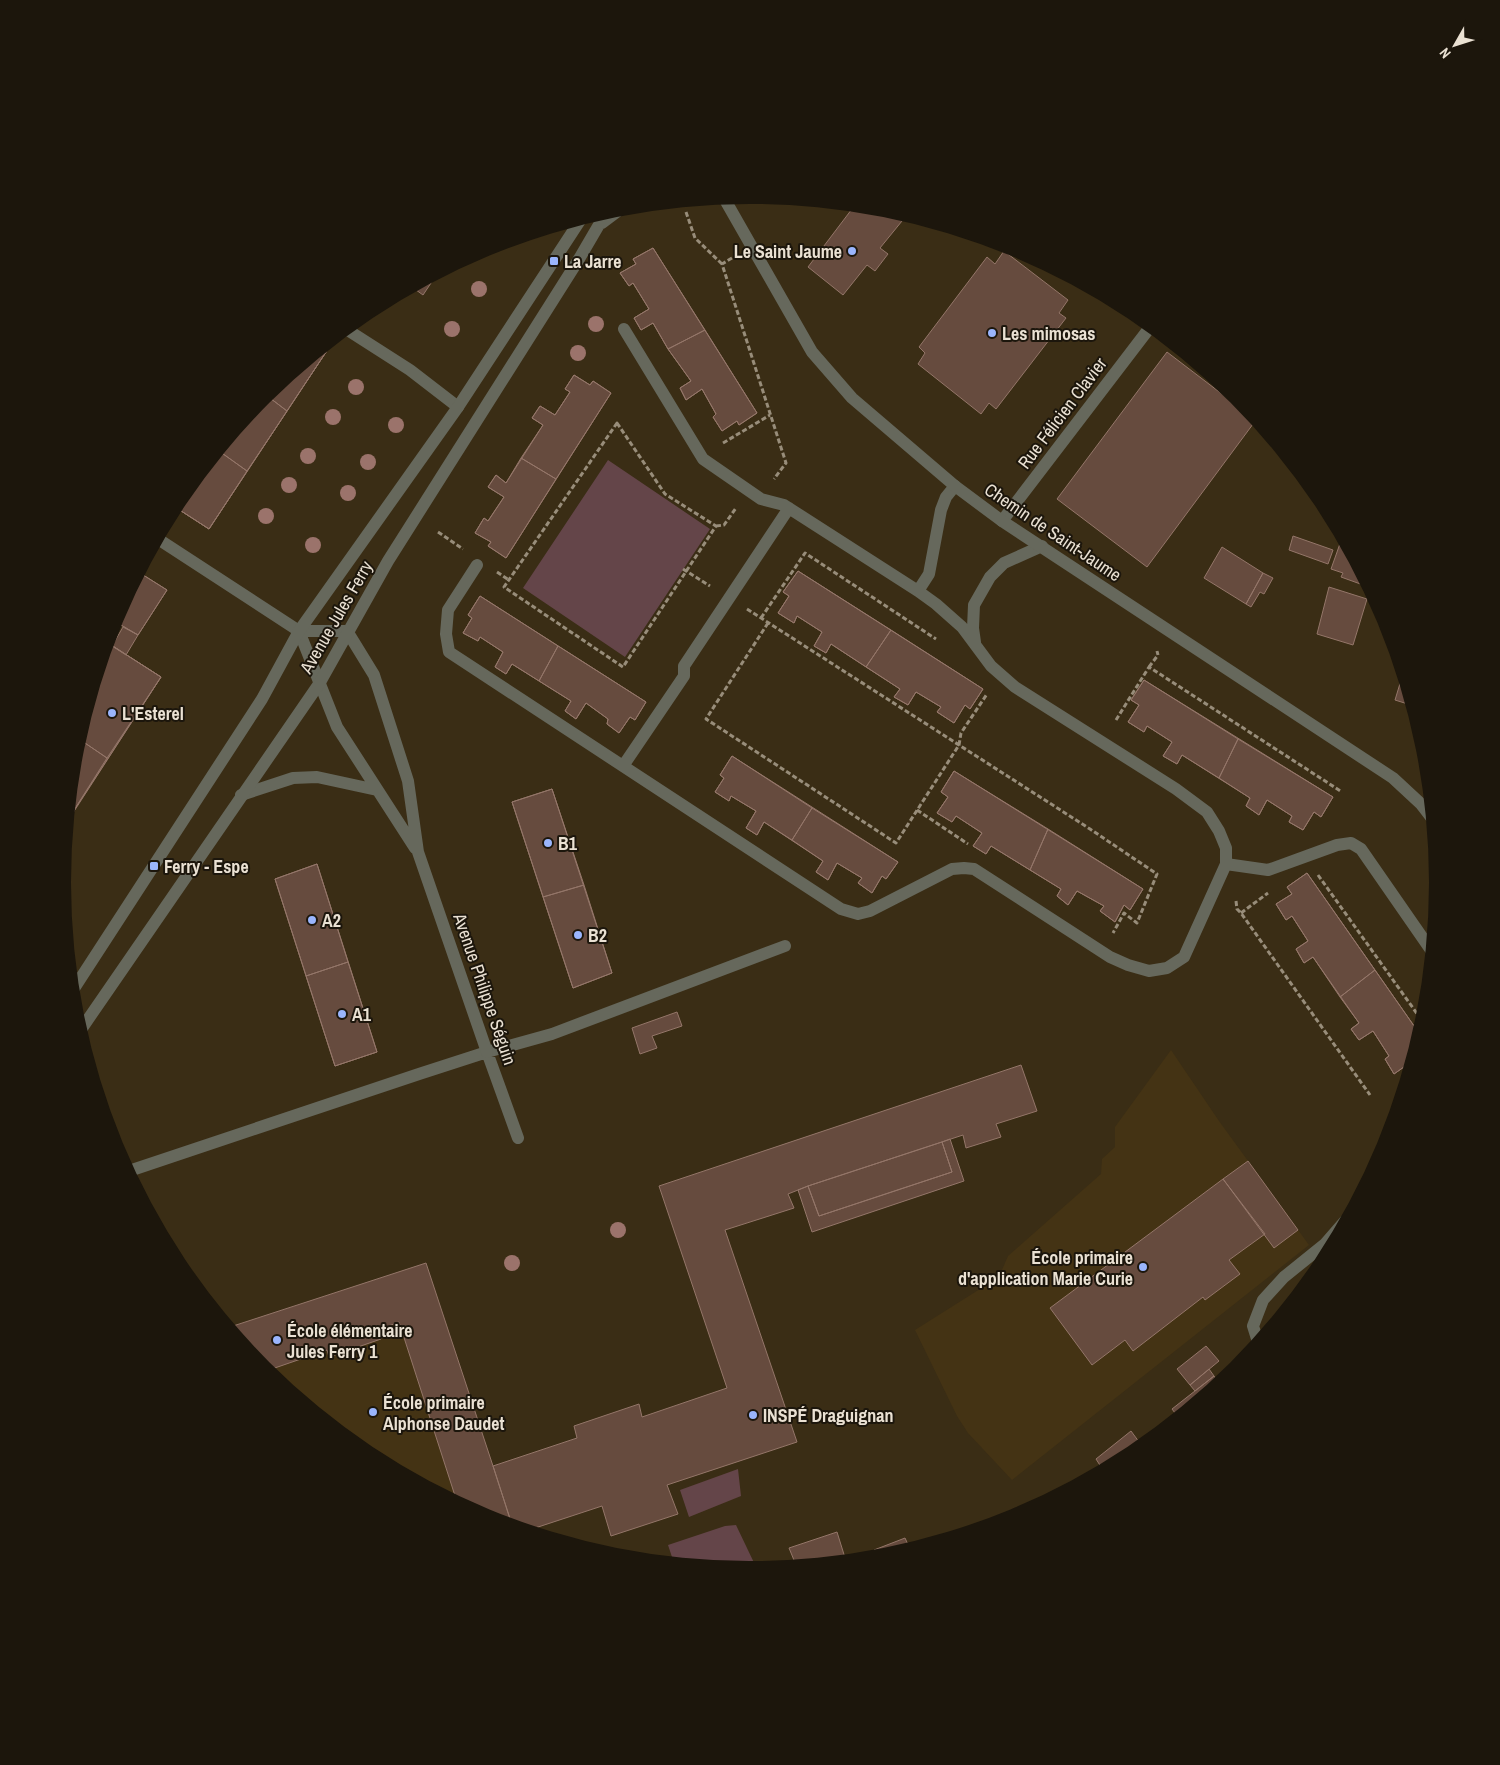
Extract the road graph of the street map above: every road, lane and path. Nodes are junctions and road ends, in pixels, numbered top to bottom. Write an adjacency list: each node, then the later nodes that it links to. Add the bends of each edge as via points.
1 (726, 205): 15 (street, Chemin de Saint-Jaume, via 812,352 852,398)
2 (686, 212): 8 (path, via 695,238)
3 (607, 220): 5 (street)
4 (601, 221): 5 (street, Avenue Jules Ferry)
5 (598, 226): 29 (street, Avenue Jules Ferry)
6 (576, 227): 12 (street, Avenue Jules Ferry)
7 (737, 255): 8 (path)
8 (722, 264): 13 (path)
9 (624, 329): 16 (street, via 703,459)
10 (1146, 332): 18 (street, Rue Félicien Clavier)
11 (352, 333): 12 (street, via 410,370)
12 (458, 407): 28 (street, Avenue Jules Ferry)
13 (770, 415): 14 (path); 16 (path, via 786,463)
14 (723, 443)
15 (955, 486): 18 (street, Chemin de Saint-Jaume); 24 (street, via 941,510 929,574)
16 (755, 495): 17 (street); 19 (path, via 742,500 724,525)
17 (789, 508): 24 (street); 25 (street)
18 (1002, 521): 21 (street, Chemin de Saint-Jaume)
19 (716, 526): 23 (path); 23 (path, via 665,494 617,423 504,587 623,666)
20 (162, 543): 28 (street)
21 (1042, 546): 31 (street, via 1004,563 990,577 974,605); 40 (street, Chemin de Saint-Jaume, via 1393,778)
22 (477, 565): 36 (street, via 448,610 446,634 450,652)
23 (684, 570): 25 (path)
24 (918, 591): 31 (street, via 962,627)
25 (729, 597): 26 (path); 36 (street, via 684,666 684,676)
26 (761, 618): 27 (path); 30 (path, via 805,553)
27 (768, 623): 35 (path); 41 (path, via 706,719 896,843)
28 (298, 631): 29 (street); 32 (street, Avenue Philippe Séguin); 52 (street, Avenue Jules Ferry, via 262,699)
29 (347, 631): 32 (street, Avenue Jules Ferry); 43 (street, Avenue Philippe Séguin, via 374,675 408,781)
30 (936, 639)
31 (976, 644): 44 (street, via 991,666 1015,687 1207,812 1226,848)
32 (319, 684): 37 (street, Avenue Philippe Séguin, via 337,727); 39 (street, Avenue Jules Ferry)
33 (990, 690): 35 (path, via 961,733)
34 (1116, 720): 38 (path, via 1149,667)
35 (959, 745): 41 (path); 49 (path, via 1156,874 1137,923 1124,913)
36 (623, 766): 44 (street, via 841,909 858,914 870,911 952,869 974,869 1110,957 1149,971 1168,968 1184,957)
37 (377, 790): 39 (street, via 317,777 293,778); 43 (street, Avenue Philippe Séguin)
38 (1342, 792)
39 (241, 795): 54 (street, Avenue Jules Ferry)
40 (1424, 808)
41 (917, 810): 42 (path)
42 (971, 846)
43 (418, 852): 55 (street, Avenue Philippe Séguin)
44 (1226, 864): 50 (street, via 1268,870 1351,843 1362,849)
45 (1317, 874): 53 (path)
46 (1269, 892): 48 (path)
47 (1235, 898): 48 (path)
48 (1240, 914): 56 (path)
49 (1110, 938)
50 (1426, 942)
51 (786, 946): 55 (street, via 552,1034)
52 (79, 981)
53 (1416, 1013)
54 (86, 1023)
55 (487, 1052): 57 (street, Avenue Philippe Séguin); 58 (street)
56 (1370, 1094)
57 (518, 1138)
58 (135, 1169)
59 (1323, 1245): 60 (street, via 1284,1277 1263,1300 1253,1326)
60 (1256, 1335)

